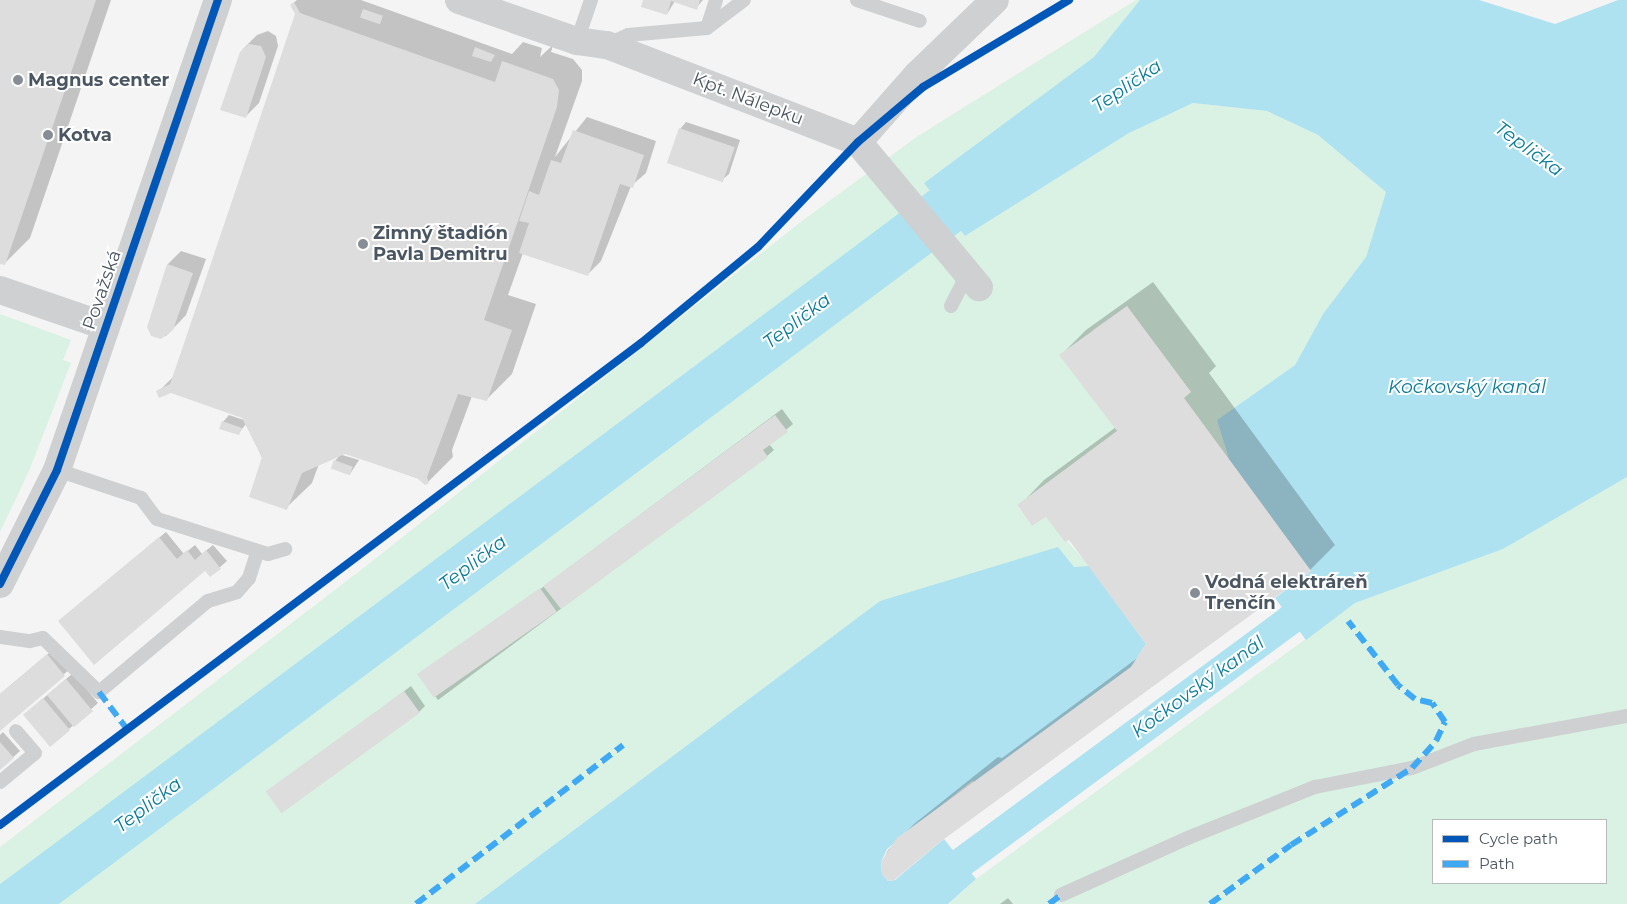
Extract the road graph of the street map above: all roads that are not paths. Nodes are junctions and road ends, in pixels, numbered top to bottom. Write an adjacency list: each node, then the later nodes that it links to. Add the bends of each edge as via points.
1 (218, 0): 16 (street, Považská)
2 (459, 0): 10 (street, Kpt. Nálepku)
3 (591, 0): 10 (lane)
4 (716, 0): 9 (lane)
5 (744, 0): 9 (lane)
6 (857, 0): 8 (lane)
7 (995, 0): 12 (street, via 917,75)
8 (920, 21)
9 (707, 28): 11 (lane, via 628,35)
10 (577, 41): 11 (street, Kpt. Nálepku)
11 (607, 45): 12 (street, Kpt. Nálepku)
12 (858, 142): 13 (street, Kpt. Nálepku)
13 (967, 272): 15 (lane)
14 (0, 290): 16 (street)
15 (951, 306)
16 (104, 326): 17 (street, Považská)
17 (57, 470): 19 (lane, via 141,498 158,519); 20 (street, Považská)
18 (285, 549): 19 (lane, via 268,554)
19 (258, 551): 21 (lane, via 248,578 237,592 208,601 99,692 43,638 30,641)
20 (0, 584)
21 (0, 637)
22 (1627, 716): 25 (lane, via 1474,744 1412,768 1315,787 1190,837)
23 (16, 732): 24 (lane, via 35,752)
24 (0, 782)
25 (1061, 895)

